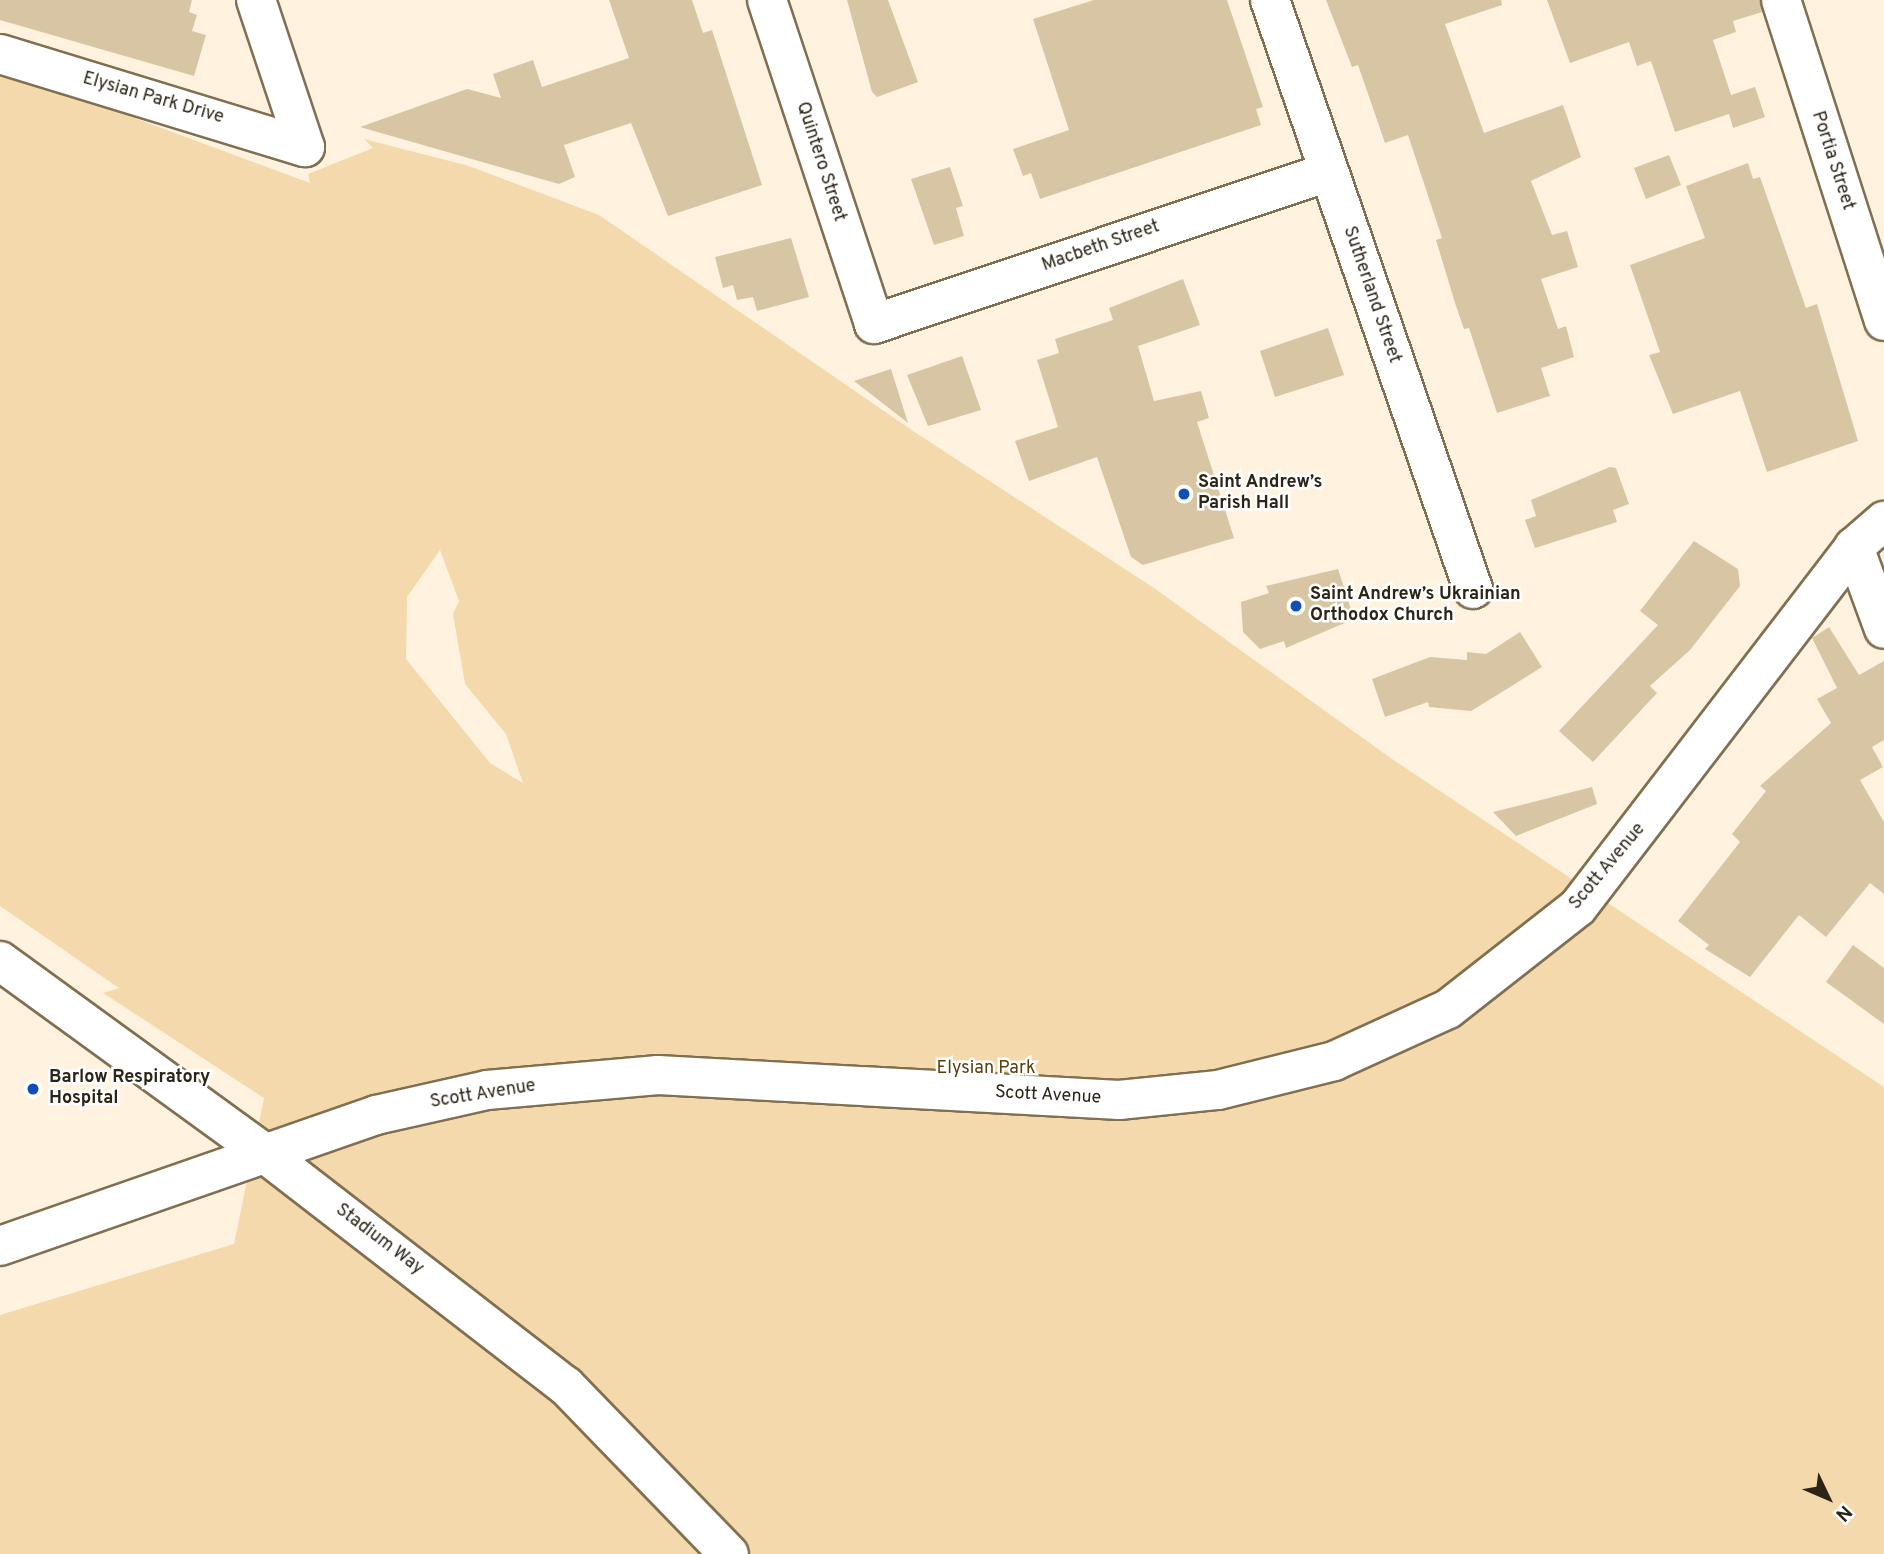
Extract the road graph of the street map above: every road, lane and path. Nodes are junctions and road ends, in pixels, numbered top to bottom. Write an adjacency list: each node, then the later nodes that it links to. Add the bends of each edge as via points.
1 (256, 0): 5 (street, Elysian Park Drive, via 305,146)
2 (766, 0): 8 (street, Quintero Street)
3 (1270, 0): 6 (street, Sutherland Street)
4 (1781, 0): 7 (street, Portia Street)
5 (0, 54)
6 (1328, 172): 8 (street, Macbeth Street); 11 (street, Sutherland Street)
7 (1884, 321)
8 (874, 324)
9 (1884, 521): 10 (street, Scott Avenue)
10 (1854, 547): 12 (street); 14 (street, Scott Avenue, via 1578,907 1448,1009 1334,1062 1218,1090 1119,1100 646,1076 487,1090 376,1115)
11 (1473, 589)
12 (1884, 629)
13 (0, 961): 14 (street, Stadium Way)
14 (268, 1156): 15 (street, Scott Avenue); 16 (street, Stadium Way, via 566,1386)
15 (0, 1246)
16 (729, 1554)

